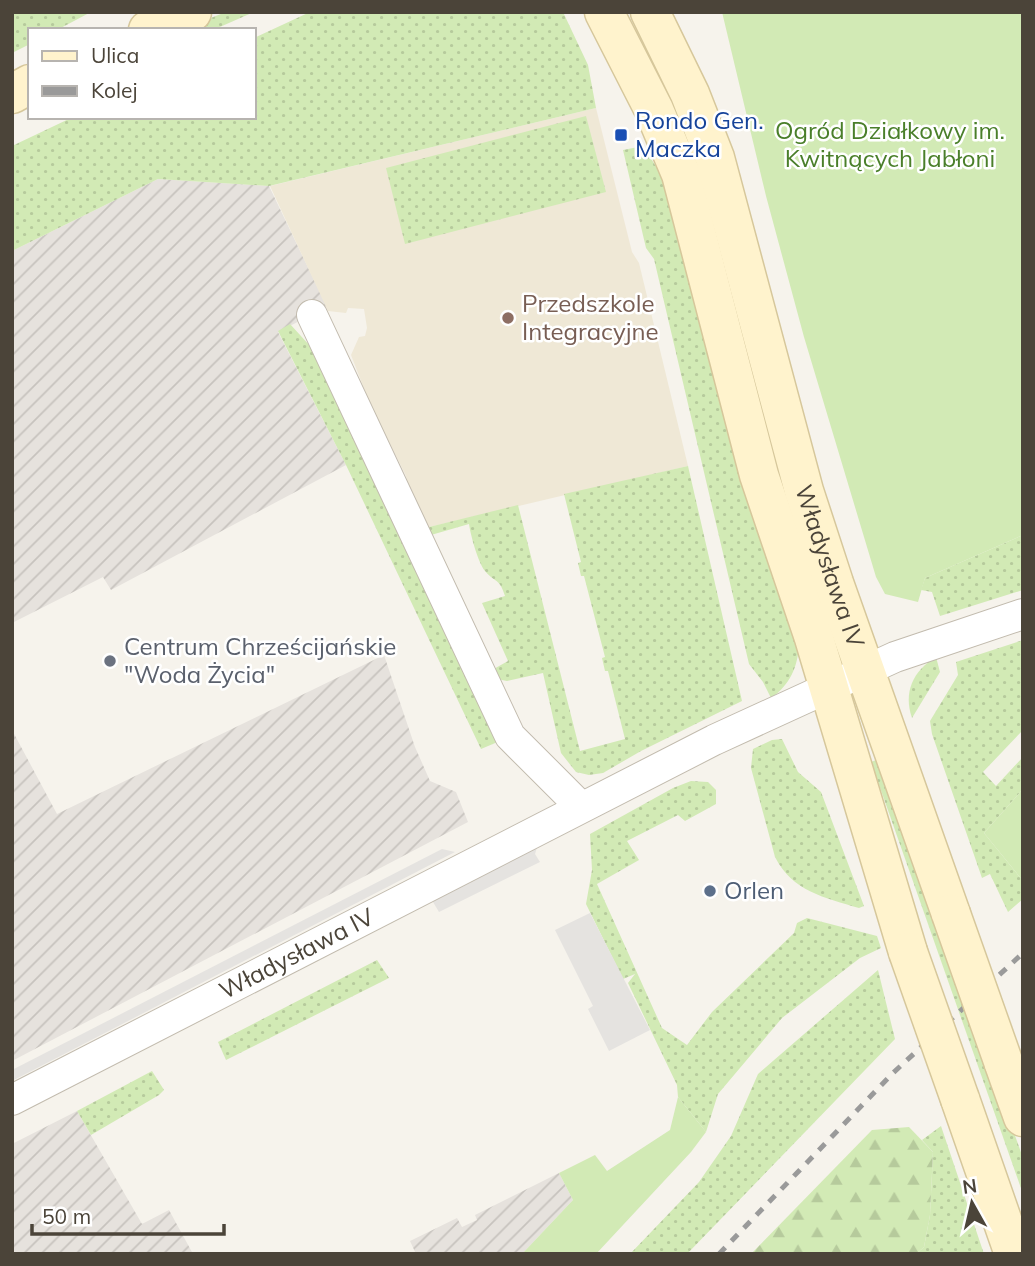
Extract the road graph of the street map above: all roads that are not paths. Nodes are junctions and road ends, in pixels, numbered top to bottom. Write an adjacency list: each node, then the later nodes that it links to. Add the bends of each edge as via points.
1 (149, 12): 5 (main road)
2 (192, 12): 6 (main road)
3 (604, 12): 12 (main road, Władysława IV, via 646,92 681,174 759,475)
4 (650, 12): 11 (main road, Władysława IV, via 690,94 721,176 801,482)
5 (122, 28)
6 (153, 28)
7 (28, 86): 8 (main road)
8 (12, 94)
9 (312, 315): 13 (street, via 510,736)
10 (1023, 614): 11 (street)
11 (866, 669): 12 (street); 15 (main road, Władysława IV, bridge)
12 (828, 686): 13 (street, Władysława IV); 16 (main road, Władysława IV, bridge, via 908,952)
13 (581, 807): 14 (street, Władysława IV)
14 (12, 1100)
15 (1023, 1117)
16 (1014, 1254)

